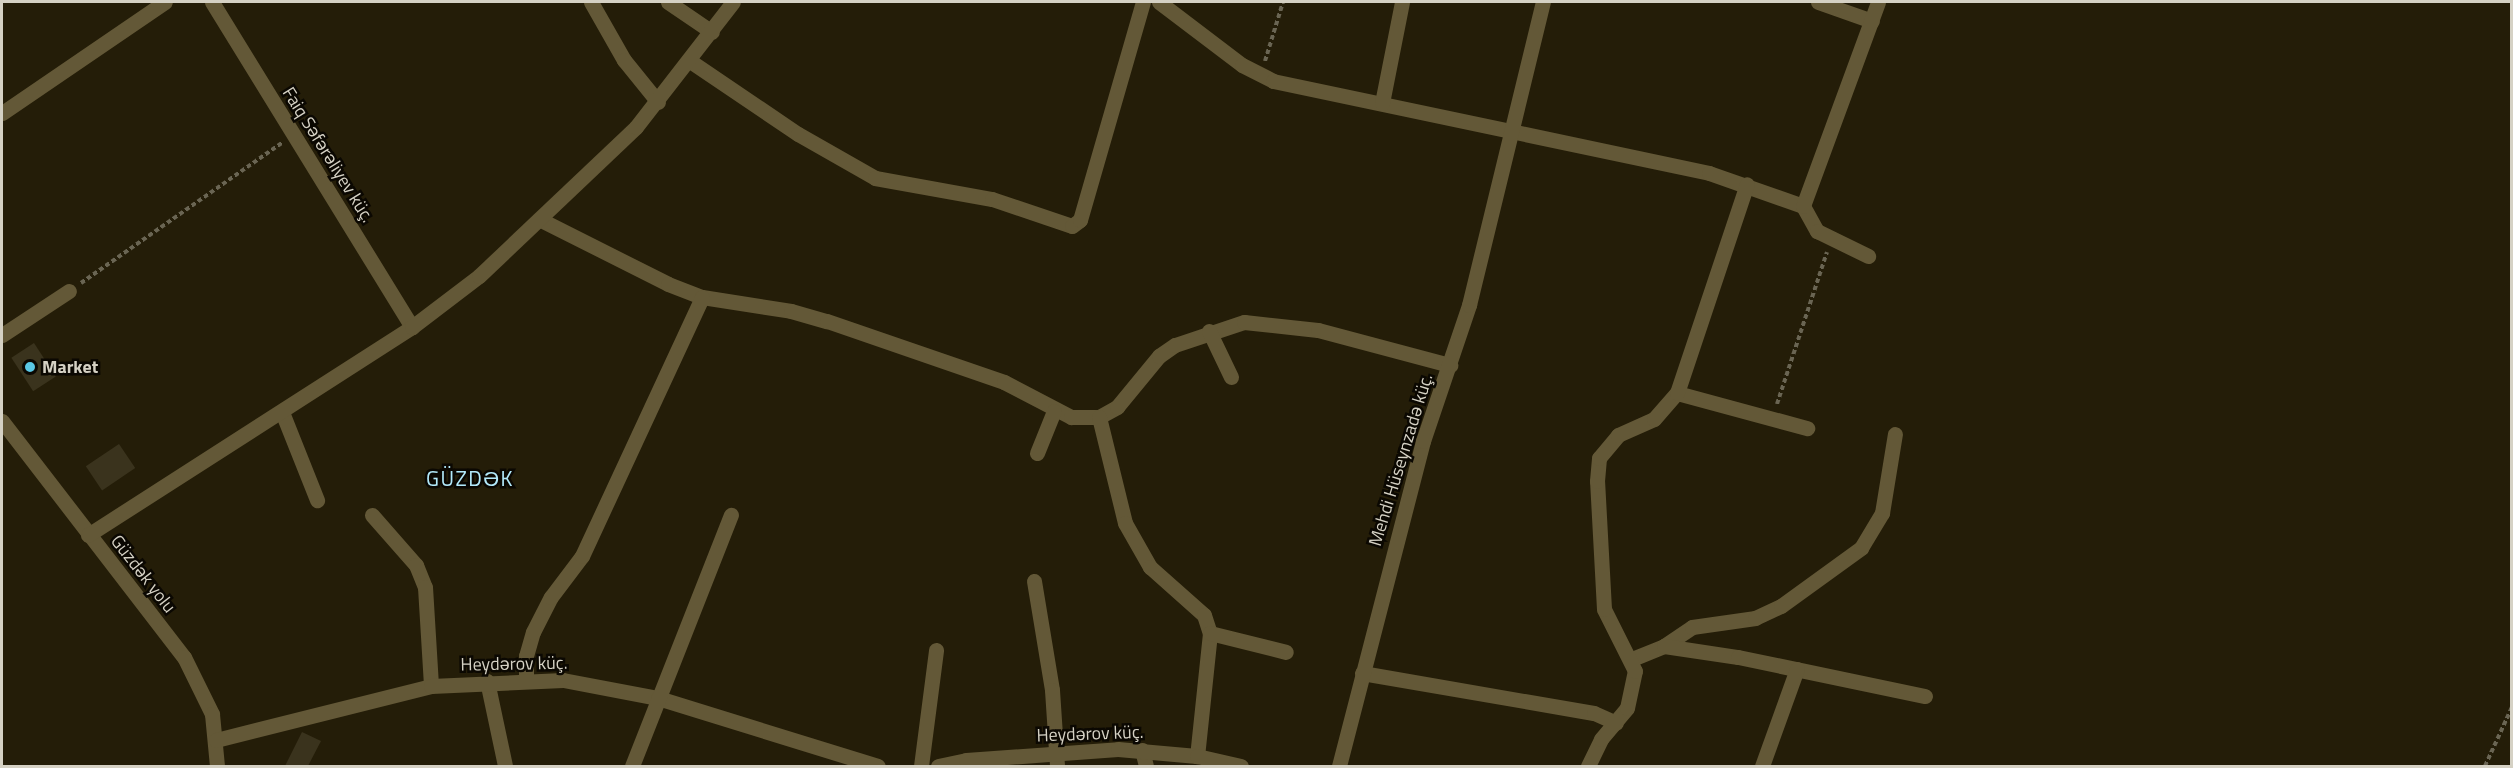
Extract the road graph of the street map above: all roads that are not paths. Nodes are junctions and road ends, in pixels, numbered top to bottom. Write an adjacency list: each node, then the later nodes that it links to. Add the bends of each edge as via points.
1 (165, 2): 17 (street)
2 (212, 2): 25 (street, Faiq Səfərəliyev küç.)
3 (591, 2): 15 (street, via 624,60)
4 (668, 2): 13 (street)
5 (733, 2): 13 (street)
6 (1143, 2): 14 (street, via 1080,220 1072,226 992,199 875,178 798,134)
7 (1159, 2): 16 (street, via 1259,75 1291,86)
8 (1402, 2): 16 (street)
9 (1543, 2): 18 (street, Mehdi Hüseynzadə küç.)
10 (1818, 2): 12 (street)
11 (1878, 2): 12 (street)
12 (1872, 21): 20 (street)
13 (712, 32): 14 (street)
14 (690, 61): 15 (street)
15 (658, 102): 21 (street)
16 (1382, 103): 18 (street)
17 (2, 113)
18 (1511, 130): 19 (street, via 1680,164); 28 (street, Mehdi Hüseynzadə küç., via 1469,305)
19 (1747, 184): 20 (street); 30 (street)
20 (1803, 206): 22 (street, via 1817,231)
21 (541, 220): 24 (street); 25 (street, via 479,276)
22 (1868, 256)
23 (69, 291): 27 (street)
24 (702, 297): 31 (street, via 791,311 838,325 994,377); 50 (street, via 582,556 550,597 533,632 526,656)
25 (412, 327): 32 (street)
26 (1209, 331): 28 (street, via 1244,322 1268,322 1407,351); 29 (street); 33 (street, via 1159,356 1117,407)
27 (2, 335)
28 (1450, 366): 49 (street, Mehdi Hüseynzadə küç., via 1423,441)
29 (1231, 377)
30 (1677, 393): 35 (street); 47 (street, via 1654,418 1618,435 1599,458 1604,609)
31 (1054, 411): 33 (street, via 1071,417); 37 (street)
32 (282, 412): 38 (street); 41 (street)
33 (1099, 417): 43 (street, via 1125,523 1150,567 1204,615)
34 (2, 421): 41 (street, Güzdək yolu)
35 (1807, 428)
36 (1895, 434): 44 (street, via 1882,513 1861,548 1781,606 1755,618 1692,627)
37 (1037, 453)
38 (317, 501)
39 (372, 515): 52 (street, via 416,565 425,587)
40 (730, 515): 54 (street)
41 (88, 535): 56 (street, Güzdək yolu, via 184,657 201,687)
42 (1034, 581): 59 (street, via 1052,690)
43 (1210, 633): 46 (street); 58 (street)
44 (1664, 646): 47 (street); 48 (street)
45 (936, 650): 64 (street)
46 (1286, 652)
47 (1632, 659): 55 (street, via 1633,690)
48 (1797, 669): 53 (street); 70 (street)
49 (1362, 673): 55 (street, via 1594,713); 68 (street, Mehdi Hüseynzadə küç.)
50 (526, 680): 51 (street, Heydərov küç.); 54 (street, Heydərov küç., via 563,680)
51 (487, 681): 52 (street, Heydərov küç.); 61 (street)
52 (431, 686): 56 (street, Heydərov küç.)
53 (1925, 696)
54 (658, 698): 62 (street); 63 (street, Heydərov küç.)
55 (1616, 723): 69 (street, via 1601,739)
56 (216, 740): 60 (street, Güzdək yolu)
57 (1142, 750): 58 (street, Heydərov küç.); 59 (street, Heydərov küç.); 66 (street)
58 (1197, 756): 67 (street, Heydərov küç.)
59 (1055, 760): 65 (street, Heydərov küç., via 966,760)
60 (217, 766)
61 (505, 766)
62 (632, 766)
63 (878, 766)
64 (921, 766)
65 (939, 766)
66 (1146, 766)
67 (1241, 766)
68 (1339, 766)
69 (1588, 766)
70 (1762, 766)

